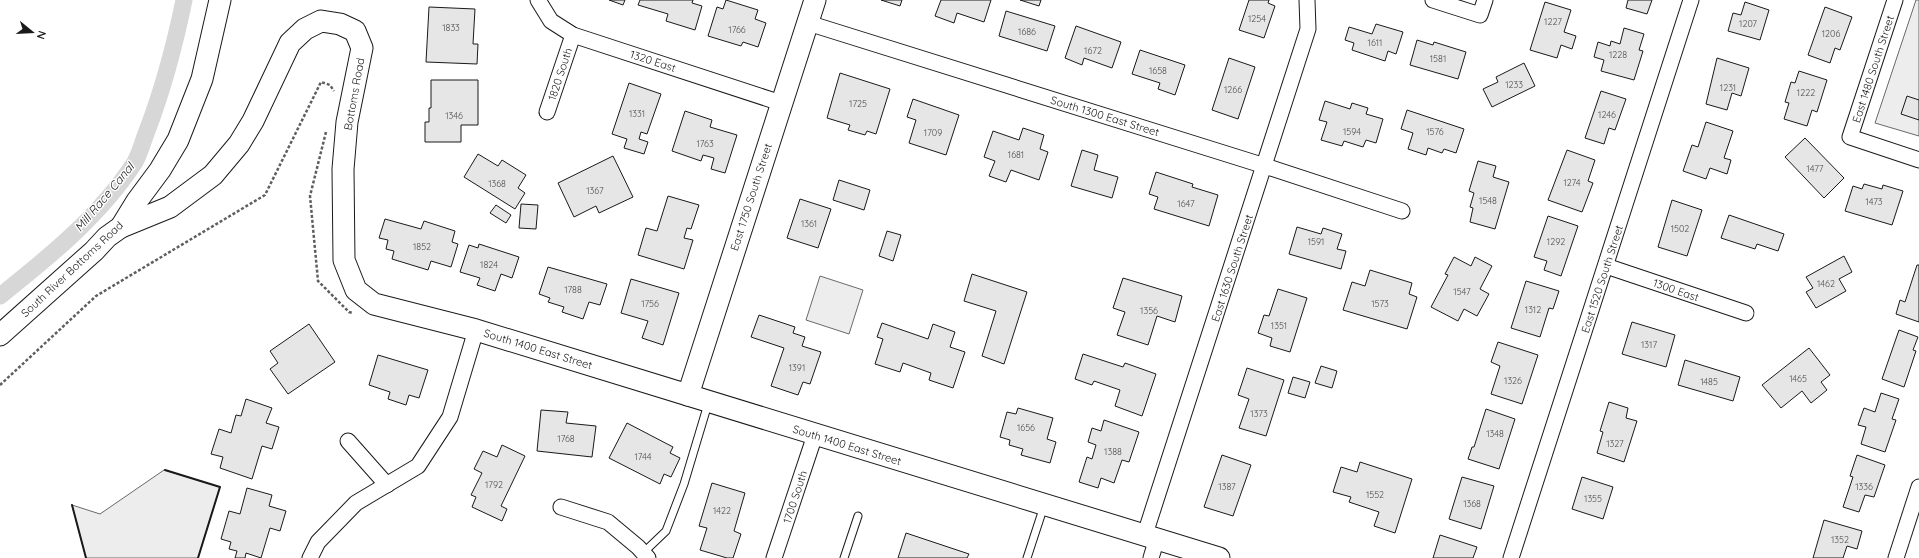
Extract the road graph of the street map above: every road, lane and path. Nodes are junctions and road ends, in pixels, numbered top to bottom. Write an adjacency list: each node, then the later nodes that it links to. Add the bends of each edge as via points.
1 (220, 0): 18 (street, South River Bottoms Road, via 202,79 187,120 160,170 137,200)
2 (538, 0): 10 (street, 1320 East, via 551,21)
3 (815, 0): 9 (street, East 1750 South Street)
4 (1307, 0): 16 (street, East 1630 South Street, via 1308,29)
5 (1433, 0): 6 (street, via 1480,15)
6 (1486, 0)
7 (1691, 0): 19 (street, East 1520 South Street)
8 (1895, 0): 15 (street, East 1480 South Street, via 1850,137)
9 (808, 23): 12 (street, East 1750 South Street); 16 (street, South 1300 East Street)
10 (573, 35): 12 (street, 1320 East); 13 (street, 1820 South)
11 (336, 92): 24 (path, via 330,85 321,82 265,195 96,296)
12 (781, 103): 25 (street, East 1750 South Street)
13 (547, 112)
14 (326, 129): 21 (path, via 310,196 318,281 349,312)
15 (1919, 160)
16 (1265, 166): 17 (street, South 1300 East Street); 34 (street, East 1630 South Street)
17 (1402, 211)
18 (121, 227): 22 (street, Bottoms Road, via 170,207 213,175 243,138 290,42 305,29 321,21 340,24 355,31 362,48 347,122 343,169 344,260 356,290 374,304); 23 (street, South River Bottoms Road, via 106,237 94,251)
19 (1606, 266): 20 (street, 1300 East); 42 (street, East 1520 South Street)
20 (1746, 313)
21 (356, 314)
22 (476, 330): 25 (street, South 1400 East Street); 29 (street, via 450,418 418,466)
23 (0, 335)
24 (0, 385)
25 (688, 395): 26 (street, South 1400 East Street)
26 (709, 401): 27 (street, South 1400 East Street); 35 (lane, via 684,484 666,531)
27 (815, 435): 31 (street, South 1400 East Street); 37 (street, 1700 South)
28 (348, 441): 29 (street)
29 (387, 485): 36 (street, via 356,503 318,542)
30 (1919, 487): 43 (street)
31 (1045, 504): 34 (street, South 1400 East Street); 39 (lane)
32 (561, 507): 35 (street, via 608,522)
33 (858, 516): 38 (lane)
34 (1151, 536): 40 (street, East 1630 South Street); 41 (street, South 1400 East Street)
35 (645, 555)
36 (310, 558)
37 (774, 558)
38 (844, 558)
39 (1027, 558)
40 (1151, 558)
41 (1219, 558)
42 (1511, 558)
43 (1896, 558)

